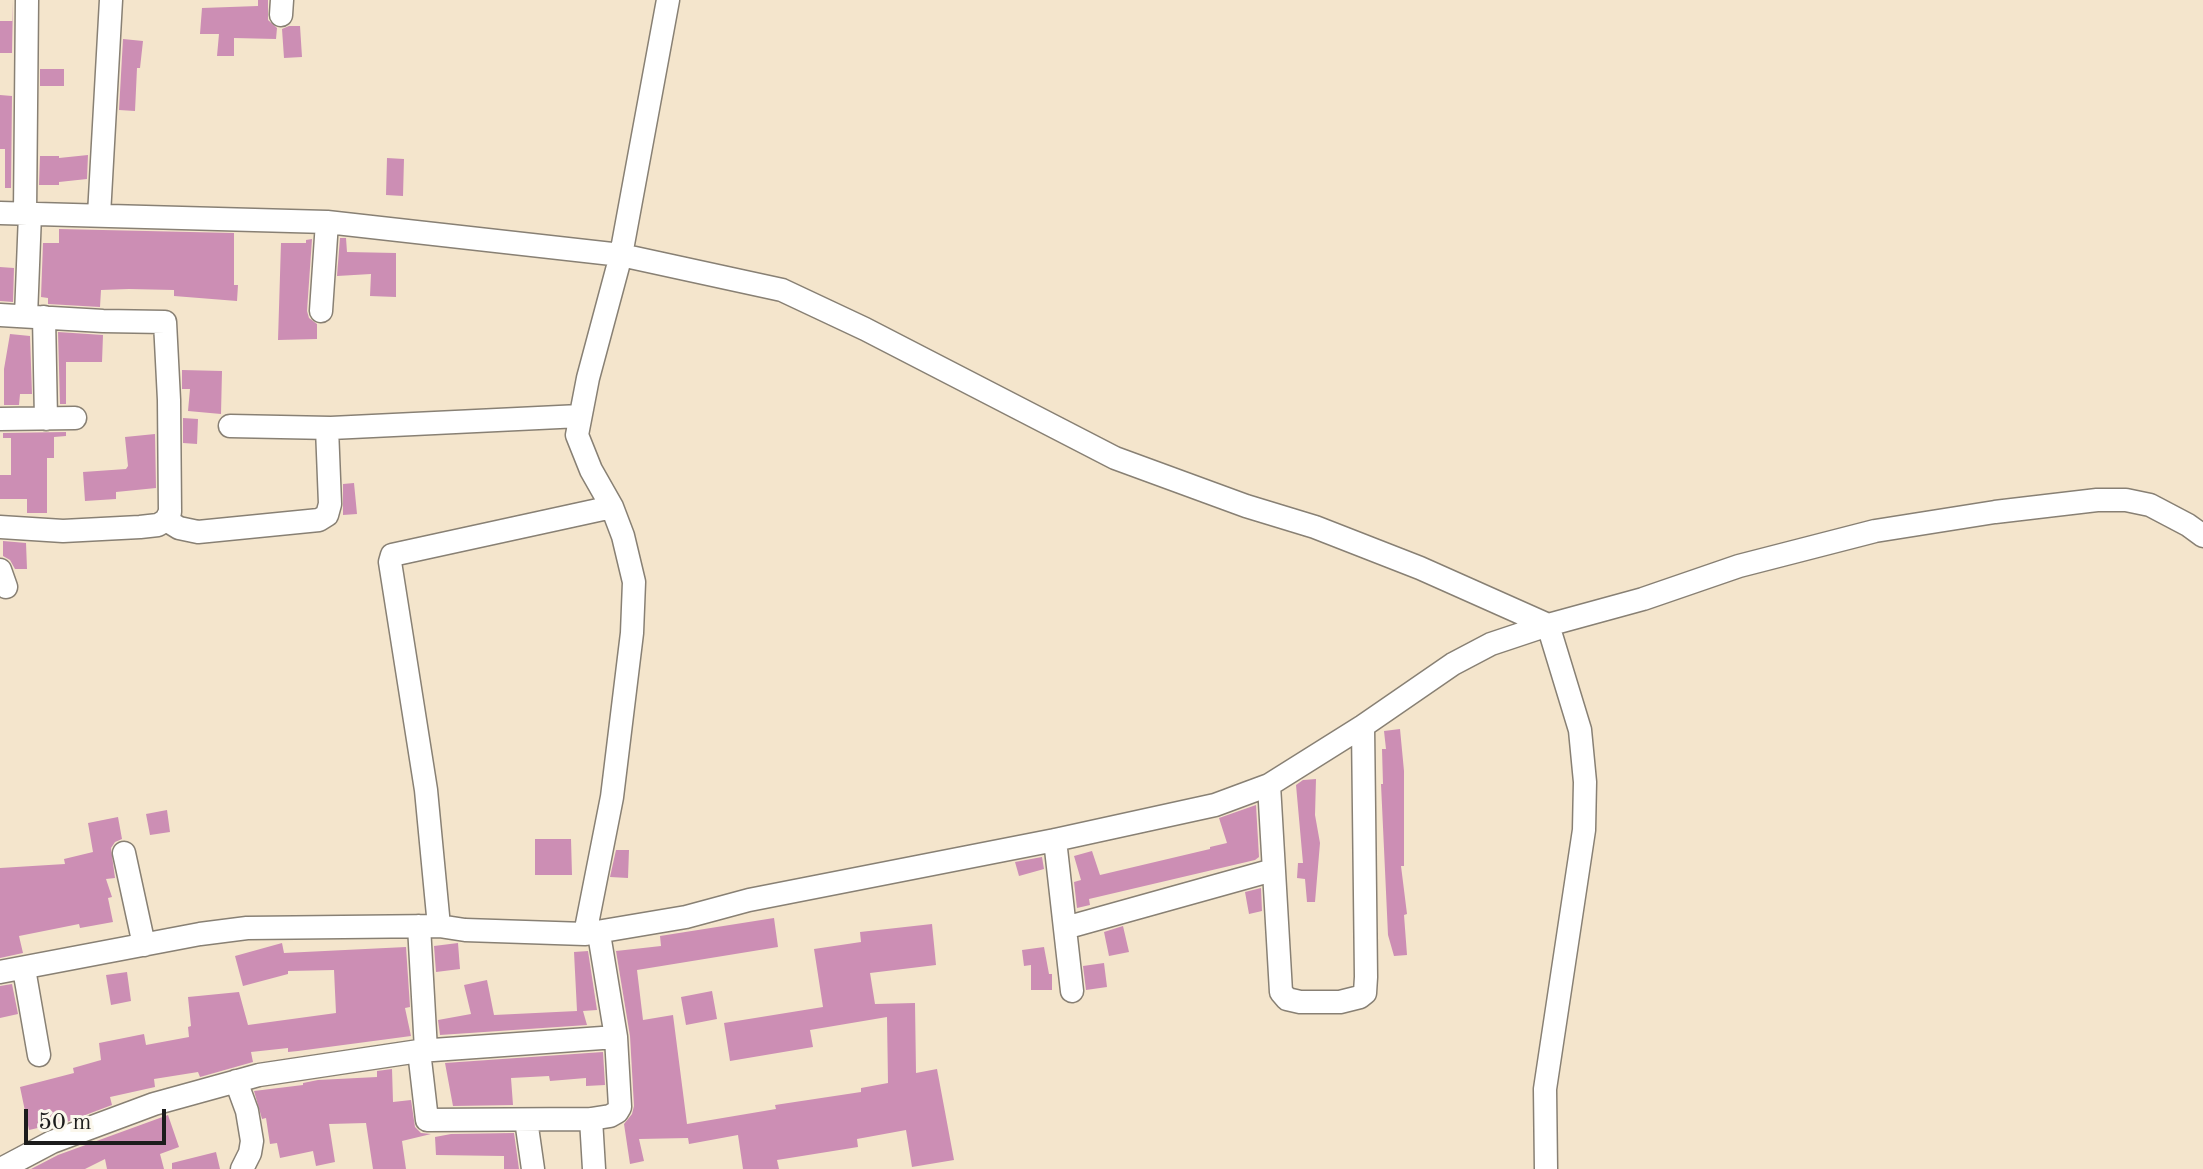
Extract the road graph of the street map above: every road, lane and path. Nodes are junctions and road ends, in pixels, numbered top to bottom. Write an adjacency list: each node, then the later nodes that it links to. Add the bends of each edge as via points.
1 (27, 0): 5 (street)
2 (111, 0): 6 (street)
3 (668, 0): 8 (street)
4 (0, 213): 5 (street)
5 (28, 214): 6 (street); 11 (street)
6 (99, 215): 7 (street)
7 (327, 222): 8 (street); 9 (street)
8 (621, 255): 12 (street); 22 (street, via 782,290 1115,458 1315,527)
9 (321, 311)
10 (0, 315): 11 (street)
11 (35, 316): 15 (street); 19 (street, via 165,322 170,512)
12 (580, 416): 17 (street); 18 (street, via 577,435)
13 (75, 418): 15 (street)
14 (0, 419): 15 (street)
15 (46, 419)
16 (230, 426): 17 (street)
17 (327, 428): 19 (street, via 330,504 319,520 198,532)
18 (612, 507): 28 (street, via 392,555 426,790); 30 (street, via 634,582 632,633)
19 (166, 520): 20 (street, via 158,525 63,531)
20 (0, 527)
21 (2203, 536): 22 (street, via 2150,505 2126,500 1995,512 1860,534)
22 (1548, 625): 23 (street, via 1491,644 1453,664); 45 (street, via 1580,730 1585,782 1584,830 1545,1089)
23 (1363, 726): 24 (street); 27 (street, via 1366,977 1360,997 1300,1002 1281,992)
24 (1269, 785): 25 (street, via 1215,805); 27 (street)
25 (1055, 840): 29 (street); 30 (street)
26 (124, 853): 31 (street)
27 (1273, 870): 29 (street)
28 (429, 926): 30 (street); 31 (street, via 247,928); 36 (street)
29 (1065, 928): 34 (street)
30 (592, 934): 35 (street)
31 (144, 945): 32 (street)
32 (24, 969): 33 (street); 37 (street)
33 (0, 972)
34 (1072, 991)
35 (616, 1037): 36 (street); 39 (street, via 620,1107 610,1116)
36 (422, 1050): 38 (street); 40 (street, via 427,1120)
37 (39, 1055)
38 (236, 1081): 41 (street, via 139,1109 52,1142); 42 (street, via 252,1141)
39 (591, 1119): 40 (street); 44 (street)
40 (526, 1120): 43 (street)
41 (1, 1169)
42 (242, 1169)
43 (533, 1169)
44 (594, 1169)
45 (1546, 1169)

